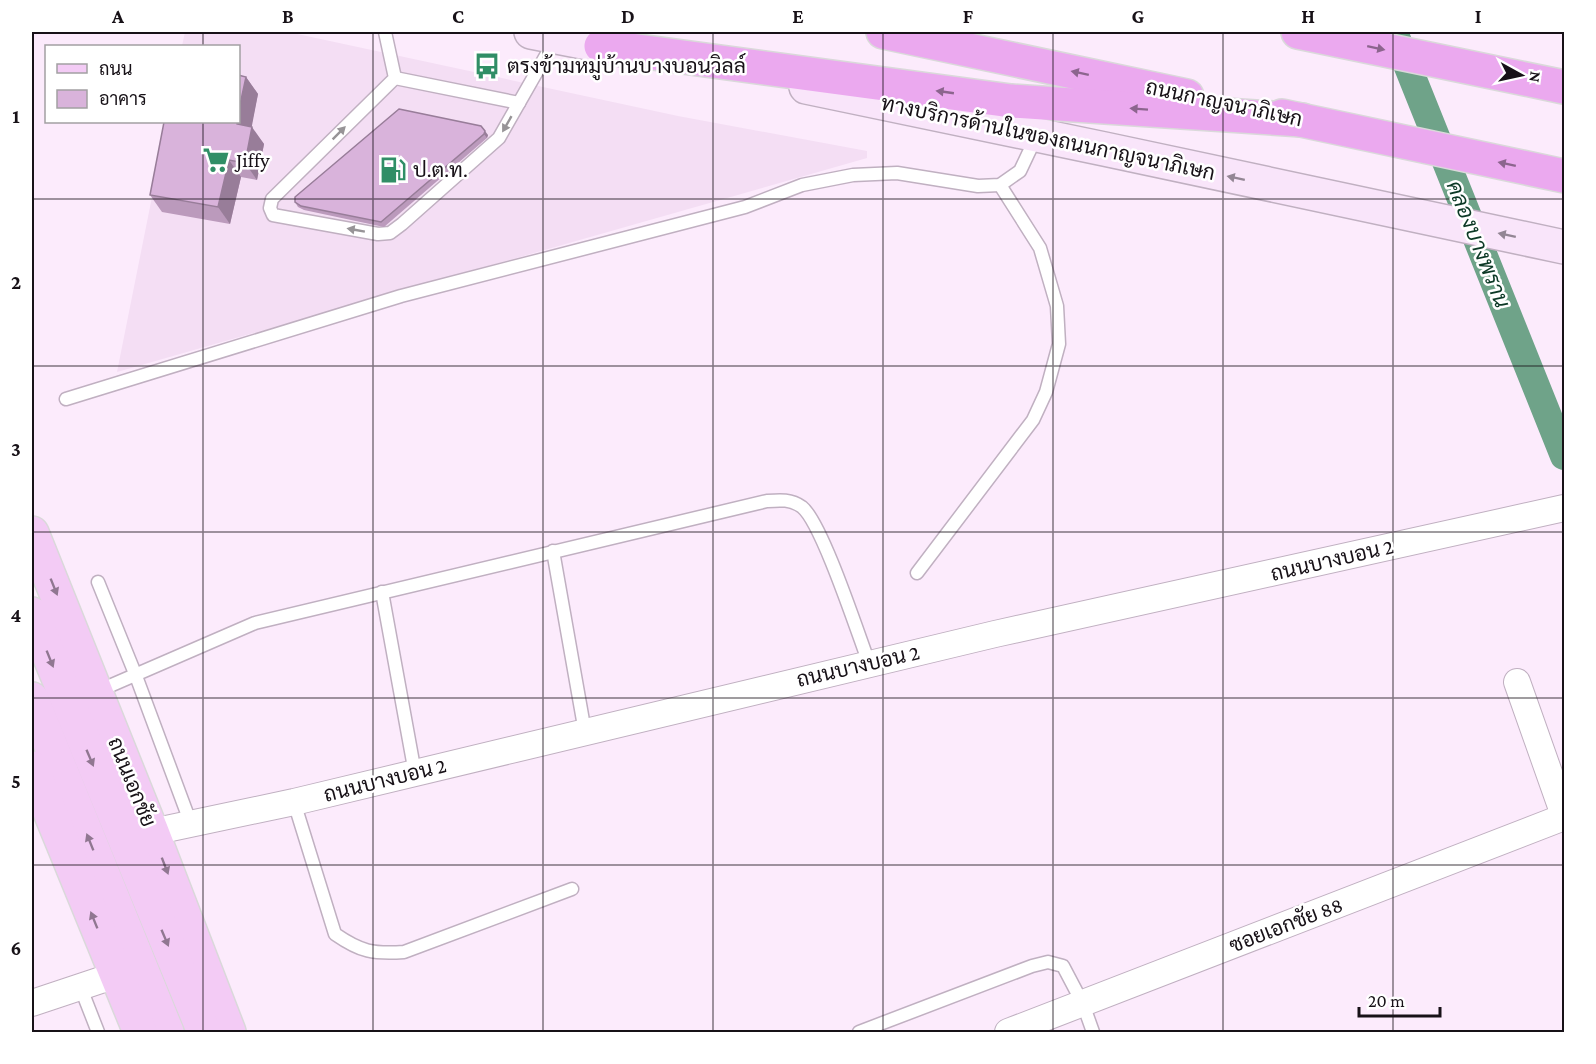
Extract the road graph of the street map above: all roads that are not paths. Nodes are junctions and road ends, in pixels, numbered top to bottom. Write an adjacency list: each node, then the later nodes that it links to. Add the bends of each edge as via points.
1 (386, 32): 6 (lane)
2 (883, 32): 9 (highway, ถนนกาญจนาภิเษก, one-way to 2)
3 (1298, 32): 7 (highway, one-way to 7)
4 (544, 34): 5 (main road, ทางบริการด้านในของถนนกาญจนาภิเษก); 8 (lane)
5 (601, 46): 9 (highway, one-way to 5, via 1011,101); 10 (main road, ทางบริการด้านในของถนนกาญจนาภิเษก)
6 (395, 78): 8 (lane); 8 (lane, one-way to 6, via 499,138 390,233 273,216 272,199)
7 (1557, 85)
8 (519, 103)
9 (1302, 120): 11 (highway, ถนนกาญจนาภิเษก, one-way to 9)
10 (1037, 134): 12 (lane, via 1020,171); 13 (main road, ทางบริการด้านในของถนนกาญจนาภิเษก, one-way to 10)
11 (1564, 176)
12 (999, 185): 14 (lane, via 978,186 897,173 853,175 802,185 745,207 401,296); 18 (lane, via 1040,248 1057,306 1059,344 1047,392 1033,420)
13 (1564, 247)
14 (66, 399)
15 (1564, 508): 22 (street, ถนนบางบอน 2)
16 (32, 533): 25 (main road, ถนนเอกชัย, one-way to 25)
17 (553, 551): 20 (lane); 22 (lane, via 767,501 788,500 804,508 827,551); 26 (lane)
18 (917, 573)
19 (98, 582): 23 (lane)
20 (382, 592): 23 (lane, via 255,623); 28 (lane)
21 (32, 614): 25 (main road, ถนนเอกชัย, one-way to 25)
22 (869, 663): 26 (street, ถนนบางบอน 2)
23 (136, 676): 25 (lane); 32 (lane)
24 (1517, 682): 31 (street)
25 (58, 702): 33 (main road, ถนนเอกชัย); 41 (main road, ถนนเอกชัย, one-way to 25); 42 (main road, ถนนเอกชัย, one-way to 42)
26 (585, 732): 28 (street, ถนนบางบอน 2)
27 (32, 768): 30 (main road)
28 (415, 773): 29 (street, ถนนบางบอน 2)
29 (294, 802): 32 (street, ถนนบางบอน 2); 34 (lane, via 335,934 353,946 378,953 404,952)
30 (40, 813): 35 (main road, one-way to 30)
31 (1564, 816): 38 (street, ซอยเอกชัย 88)
32 (191, 824): 33 (street, ถนนบางบอน 2)
33 (152, 832): 43 (main road, ถนนเอกชัย, one-way to 43)
34 (572, 889)
35 (116, 975): 36 (street); 40 (main road)
36 (80, 986): 37 (street); 39 (lane)
37 (32, 1003)
38 (1083, 1004): 44 (lane, via 1063,966 1048,962); 45 (street, ซอยเอกชัย 88); 46 (lane)
39 (98, 1032)
40 (140, 1032)
41 (167, 1032)
42 (204, 1032)
43 (229, 1032)
44 (859, 1032)
45 (1008, 1032)
46 (1093, 1032)

